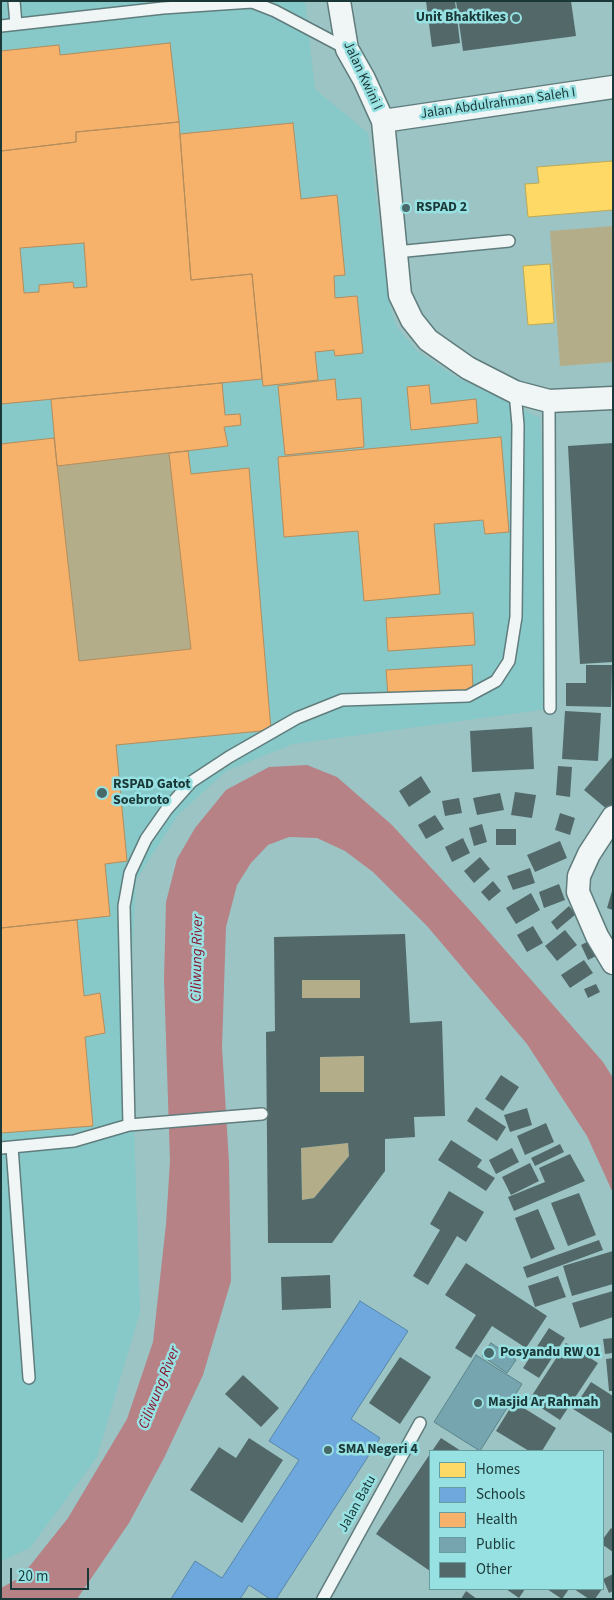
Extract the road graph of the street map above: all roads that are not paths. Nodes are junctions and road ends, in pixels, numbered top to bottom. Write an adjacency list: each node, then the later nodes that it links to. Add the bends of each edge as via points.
1 (14, 1): 4 (lane)
2 (338, 1): 6 (street, Jalan Kwini I)
3 (162, 4): 4 (lane); 6 (lane, via 252,2)
4 (16, 24): 5 (lane)
5 (1, 26)
6 (347, 49): 8 (street, Jalan Kwini I)
7 (613, 87): 8 (street, Jalan Abdulrahman Saleh I)
8 (383, 121): 10 (street, Jalan Kwini I)
9 (509, 242): 10 (lane)
10 (396, 252): 11 (street, Jalan Kwini I, via 400,295 412,320 428,340 468,368)
11 (515, 392): 13 (street, Jalan Kwini I); 18 (lane, via 518,425 516,617 509,661 496,681 468,696 342,700 297,718 191,782 167,809 146,839 130,872 124,906)
12 (613, 398): 13 (street, Jalan Kwini I)
13 (549, 401): 14 (lane)
14 (550, 708)
15 (613, 817): 16 (street, via 589,854 579,876 578,892 597,936)
16 (613, 962)
17 (262, 1114): 18 (lane)
18 (129, 1126): 19 (lane, via 74,1141)
19 (7, 1148): 20 (lane)
20 (29, 1378)
21 (420, 1423): 22 (lane, Jalan Batu)
22 (323, 1599)

